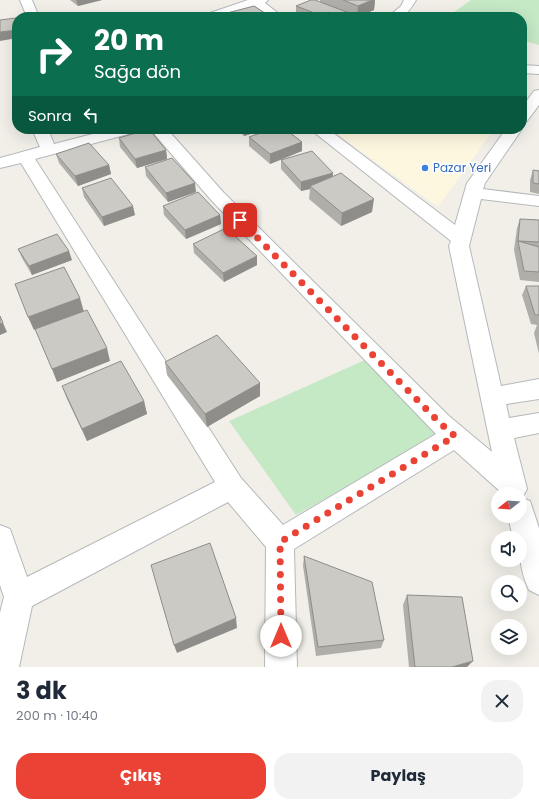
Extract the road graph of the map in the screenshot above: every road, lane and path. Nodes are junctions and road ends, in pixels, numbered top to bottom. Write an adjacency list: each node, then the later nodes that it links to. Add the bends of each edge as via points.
1 (26, 0): 5 (street)
2 (257, 1): 6 (street); 7 (street)
3 (394, 2): 4 (street)
4 (408, 2): 8 (street)
5 (30, 12)
6 (225, 12)
7 (271, 12)
8 (399, 12)
9 (527, 70): 10 (street)
10 (539, 70)
11 (539, 94): 12 (street)
12 (527, 111)
13 (42, 134): 18 (street)
14 (111, 134): 18 (street)
15 (162, 134): 28 (street, via 224,203)
16 (324, 134): 23 (street)
17 (510, 134): 21 (street, via 476,183)
18 (51, 150): 19 (street)
19 (25, 156): 20 (street); 29 (street)
20 (0, 163)
21 (473, 193): 22 (street); 23 (street)
22 (539, 201)
23 (461, 239): 25 (street, via 459,246)
24 (539, 389): 25 (street)
25 (492, 397): 27 (street)
26 (539, 423): 27 (street)
27 (501, 430): 31 (street)
28 (455, 436): 30 (street); 34 (street)
29 (232, 487): 34 (street); 36 (street)
30 (507, 487)
31 (514, 487)
32 (523, 523): 35 (street)
33 (0, 539): 36 (street)
34 (280, 542): 38 (street)
35 (539, 580)
36 (19, 597): 37 (street)
37 (3, 667)
38 (281, 667)

